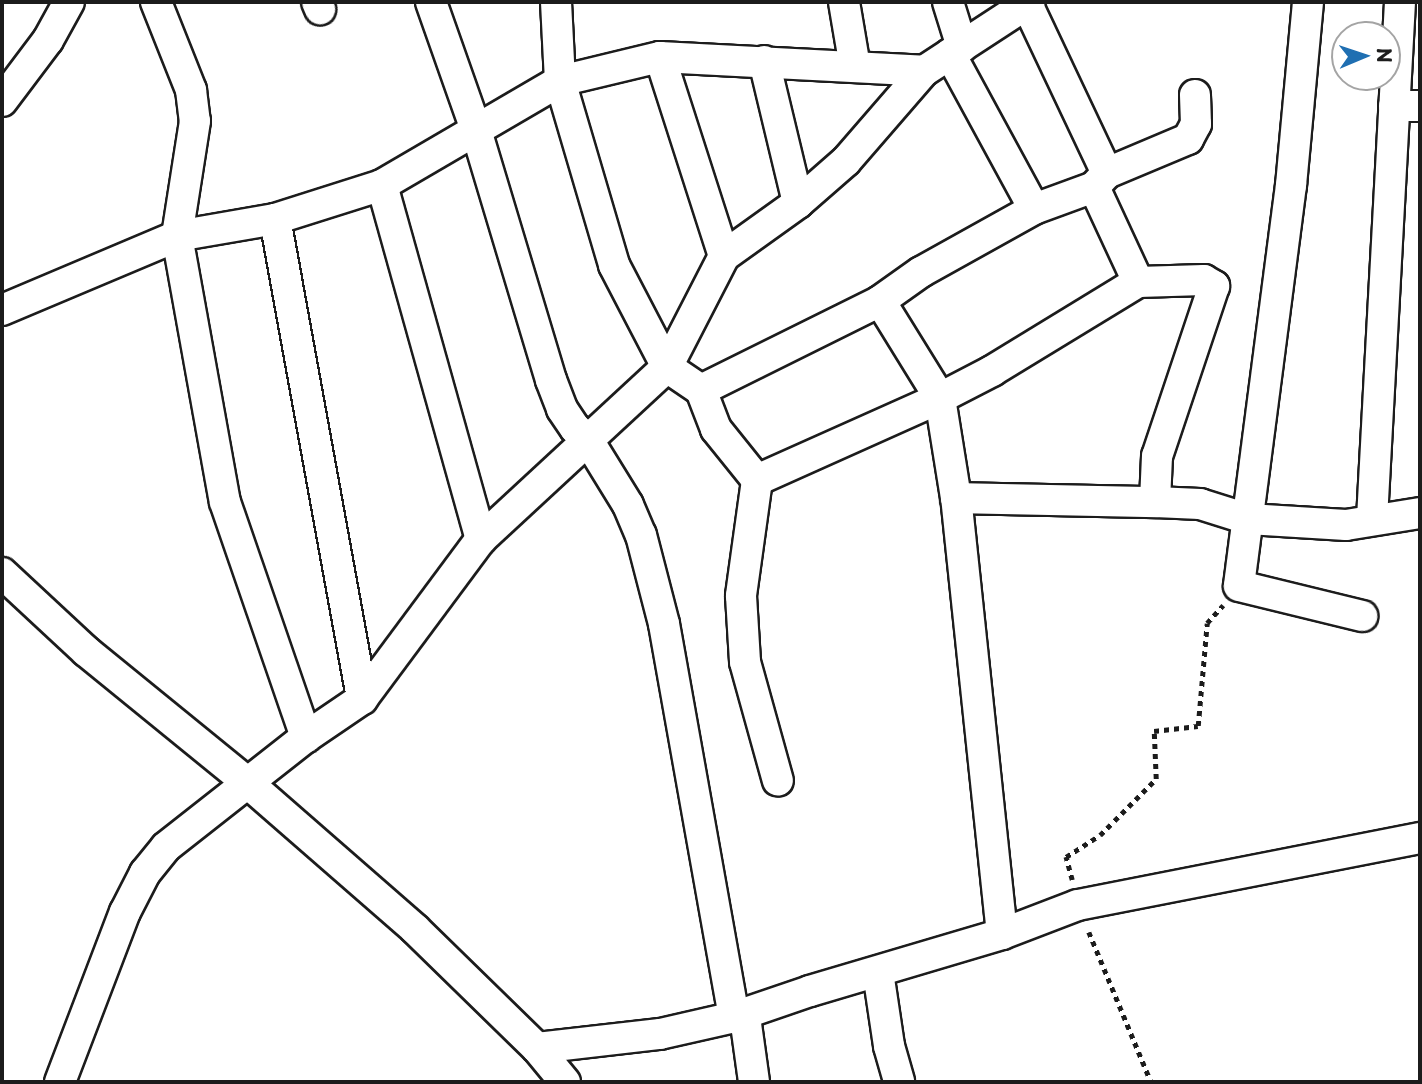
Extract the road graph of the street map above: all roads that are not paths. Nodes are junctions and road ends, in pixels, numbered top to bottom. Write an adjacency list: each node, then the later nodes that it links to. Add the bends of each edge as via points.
1 (68, 2): 17 (street, via 48,40)
2 (156, 2): 25 (street, via 191,90 195,121)
3 (431, 2): 19 (street)
4 (844, 2): 13 (street)
5 (947, 2): 10 (street)
6 (1308, 2): 38 (street, via 1291,185)
7 (1400, 2): 18 (street)
8 (1028, 3): 10 (street); 20 (street)
9 (555, 5): 15 (street)
10 (956, 50): 14 (street); 23 (street)
11 (660, 57): 12 (street); 15 (street); 26 (street)
12 (764, 61): 13 (street); 22 (street)
13 (855, 67): 14 (street)
14 (924, 71): 22 (street, via 846,160)
15 (560, 81): 19 (street); 30 (street, via 614,265)
16 (1195, 95): 20 (street, via 1196,124 1188,139)
17 (2, 100)
18 (1407, 106): 39 (street)
19 (476, 130): 21 (street); 33 (street, via 551,380 562,409)
20 (1100, 180): 23 (street); 27 (street)
21 (382, 185): 24 (street); 40 (street)
22 (799, 203): 26 (street)
23 (1034, 209): 28 (street, via 921,272)
24 (275, 219): 25 (street); 43 (street)
25 (177, 236): 29 (street); 44 (street, via 225,502)
26 (724, 256): 30 (street)
27 (1138, 282): 32 (street); 36 (street, via 1204,280 1214,286 1157,456)
28 (880, 301): 31 (street); 32 (street)
29 (2, 310)
30 (667, 367): 31 (street); 33 (street)
31 (701, 390): 34 (street, via 716,429)
32 (940, 398): 34 (street); 35 (street)
33 (588, 440): 40 (street); 50 (street, via 641,535 664,624)
34 (757, 480): 45 (street, via 741,596 745,662)
35 (956, 498): 36 (street); 48 (street)
36 (1155, 502): 38 (street, via 1200,503)
37 (1420, 513): 39 (street)
38 (1248, 519): 39 (street, via 1346,525); 42 (street, via 1239,586)
39 (1372, 519)
40 (481, 539): 43 (street)
41 (2, 573): 46 (street, via 86,650)
42 (1362, 615)
43 (362, 699): 44 (street)
44 (306, 737): 46 (street)
45 (778, 782)
46 (249, 784): 51 (street, via 415,929); 52 (street, via 166,847 145,873 125,912)
47 (1420, 838): 48 (street, via 1078,905)
48 (1002, 934): 49 (street)
49 (878, 972): 50 (street); 55 (street)
50 (734, 1017): 51 (street, via 660,1034); 54 (street, via 746,1024)
51 (537, 1048): 53 (street)
52 (60, 1082)
53 (565, 1082)
54 (754, 1082)
55 (899, 1082)

